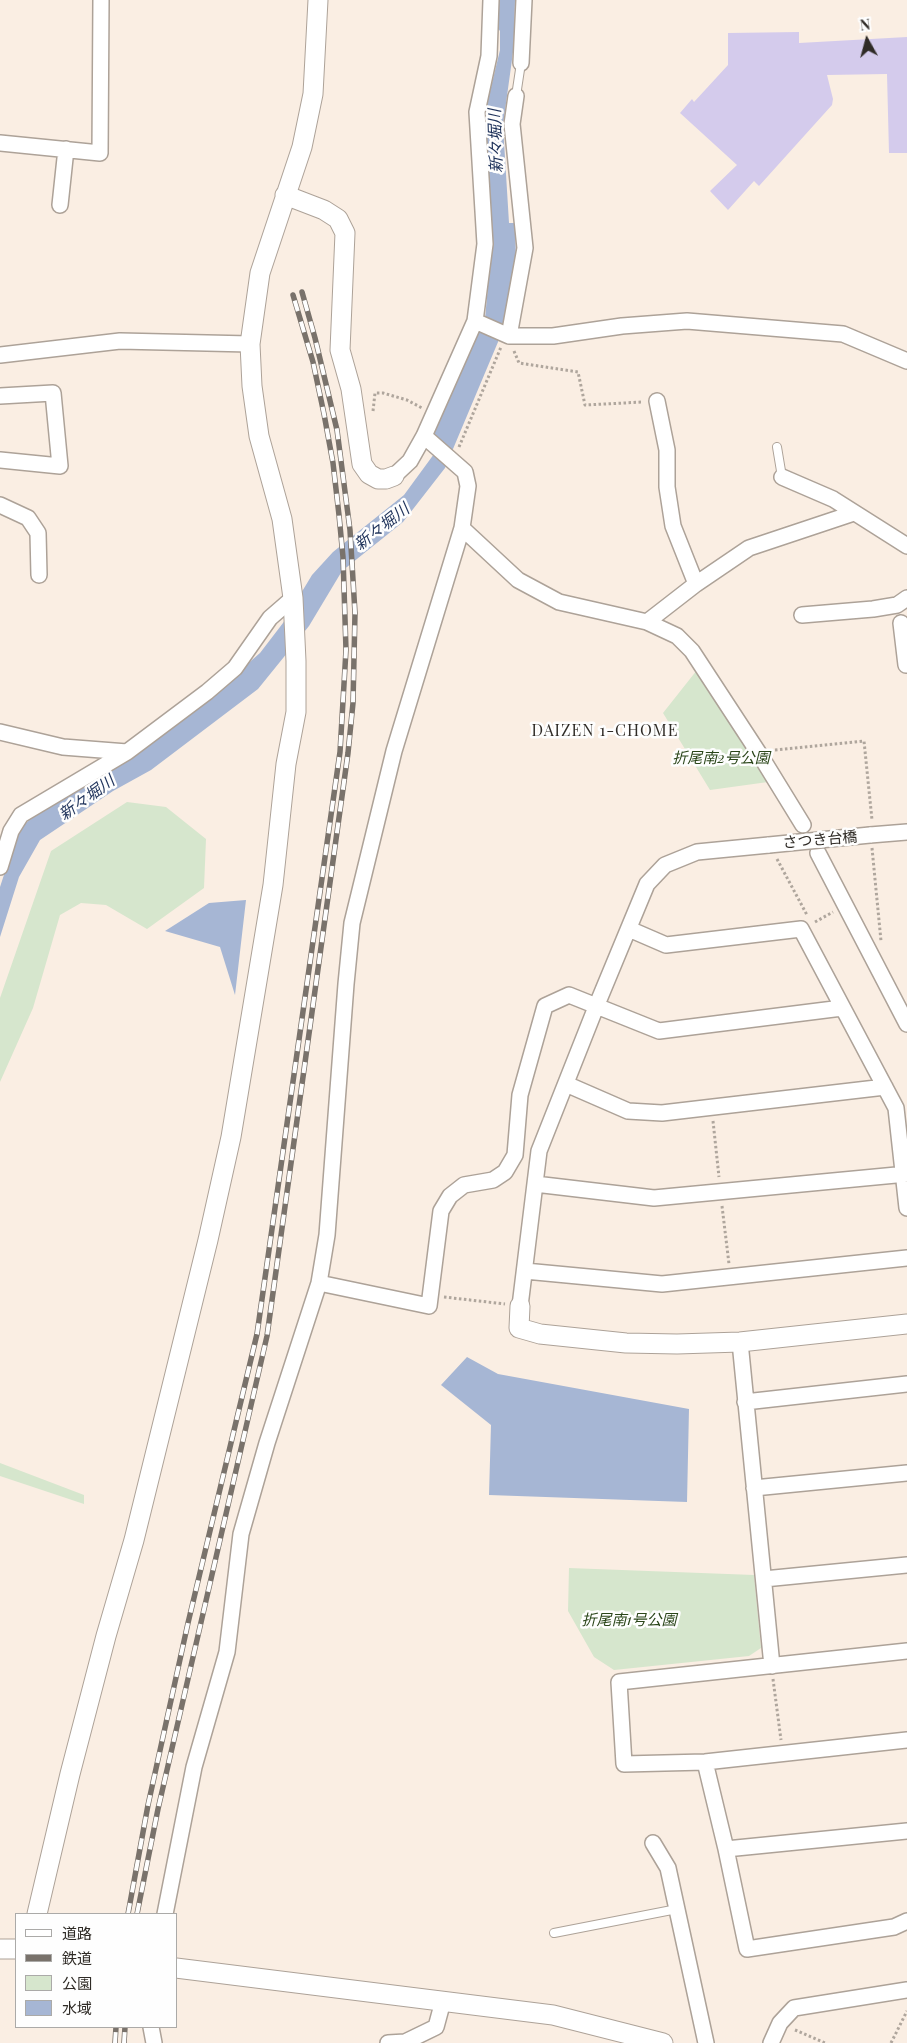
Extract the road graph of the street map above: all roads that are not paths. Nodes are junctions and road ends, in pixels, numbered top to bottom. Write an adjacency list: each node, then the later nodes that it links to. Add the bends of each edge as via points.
1 (101, 0): 8 (street, via 100,153)
2 (318, 0): 9 (street, via 313,94 302,147)
3 (492, 0): 11 (street, via 489,56 478,112 485,244)
4 (524, 0): 5 (street)
5 (521, 63): 6 (lane)
6 (516, 96): 12 (street, via 512,124 525,248)
7 (0, 143): 8 (street)
8 (66, 149): 10 (street)
9 (285, 195): 13 (street, via 260,273); 21 (street, via 324,210 338,219 345,233 340,350 351,389 362,464 369,474 378,479)
10 (60, 206)
11 (475, 321): 12 (street); 18 (street, via 434,413)
12 (509, 336): 15 (street, via 553,336 687,321 844,334)
13 (250, 344): 14 (street, via 120,341); 29 (street, via 259,436 282,520)
14 (0, 355)
15 (907, 361)
16 (0, 396): 20 (street, via 53,393 60,466)
17 (657, 401): 28 (street, via 666,450 673,526)
18 (428, 440): 21 (street); 25 (street, via 465,472 468,486)
19 (777, 447): 22 (lane)
20 (0, 460)
21 (394, 476)
22 (782, 477): 24 (street, via 833,499)
23 (0, 505): 27 (street, via 28,518 38,533)
24 (854, 513): 26 (street); 28 (street, via 749,548)
25 (462, 528): 32 (street, via 518,580 558,602); 52 (street, via 394,751 352,923 328,1235)
26 (907, 546)
27 (39, 575)
28 (696, 584): 32 (street)
29 (293, 598): 36 (street, via 270,618 234,668); 70 (street, via 296,712 286,764 273,885 231,1137 134,1540 70,1774)
30 (907, 598): 31 (street, via 898,605 873,609)
31 (802, 614)
32 (647, 622): 37 (street, via 677,636 692,651)
33 (901, 624): 34 (street)
34 (907, 668)
35 (0, 732): 36 (street, via 63,747)
36 (127, 752): 40 (street, via 21,815 11,830)
37 (803, 825)
38 (907, 832): 41 (street, さつき台橋, bridge, via 772,850 697,852 666,865 648,884)
39 (818, 853): 44 (street)
40 (0, 868)
41 (629, 929): 42 (street, さつき台橋); 43 (street, via 666,945 801,929)
42 (596, 1007): 43 (street, via 660,1031); 45 (street, さつき台橋); 52 (street, via 569,995 545,1006 520,1095 515,1155 505,1172 492,1180 464,1185 450,1196 441,1211 429,1306)
43 (842, 1008): 46 (street)
44 (907, 1024)
45 (566, 1084): 46 (street, via 628,1111 662,1113); 48 (street, さつき台橋, via 539,1151)
46 (885, 1087): 47 (street, via 896,1108)
47 (905, 1174): 48 (street, via 654,1198); 49 (street)
48 (535, 1184): 51 (street, さつき台橋)
49 (907, 1208)
50 (907, 1258): 51 (street, via 662,1284)
51 (524, 1271): 53 (street, さつき台橋)
52 (319, 1283): 71 (street, via 241,1534 226,1652 194,1767)
53 (515, 1305): 55 (street, via 519,1328 540,1334 634,1343)
54 (907, 1324): 55 (street)
55 (740, 1342): 57 (street)
56 (907, 1384): 57 (street)
57 (745, 1402): 59 (street)
58 (907, 1473): 59 (street)
59 (754, 1488): 61 (street)
60 (907, 1565): 61 (street)
61 (764, 1579): 63 (street)
62 (907, 1651): 63 (street)
63 (772, 1666): 65 (street, via 619,1682 624,1764)
64 (907, 1740): 65 (street)
65 (705, 1762): 68 (street)
66 (907, 1831): 68 (street)
67 (653, 1843): 69 (street, via 668,1868)
68 (726, 1849): 72 (street, via 747,1949 894,1926)
69 (677, 1909): 73 (lane); 83 (street)
70 (37, 1913)
71 (165, 1913)
72 (907, 1921)
73 (554, 1933)
74 (0, 1949): 75 (street)
75 (15, 1949)
76 (178, 1968): 78 (street)
77 (907, 1990): 84 (street, via 794,2008 780,2023)
78 (444, 2001): 81 (street, via 436,2027 405,2042); 82 (street, via 553,2015)
79 (151, 2028): 80 (street)
80 (154, 2043)
81 (388, 2043)
82 (663, 2043)
83 (706, 2043)
84 (771, 2043)

